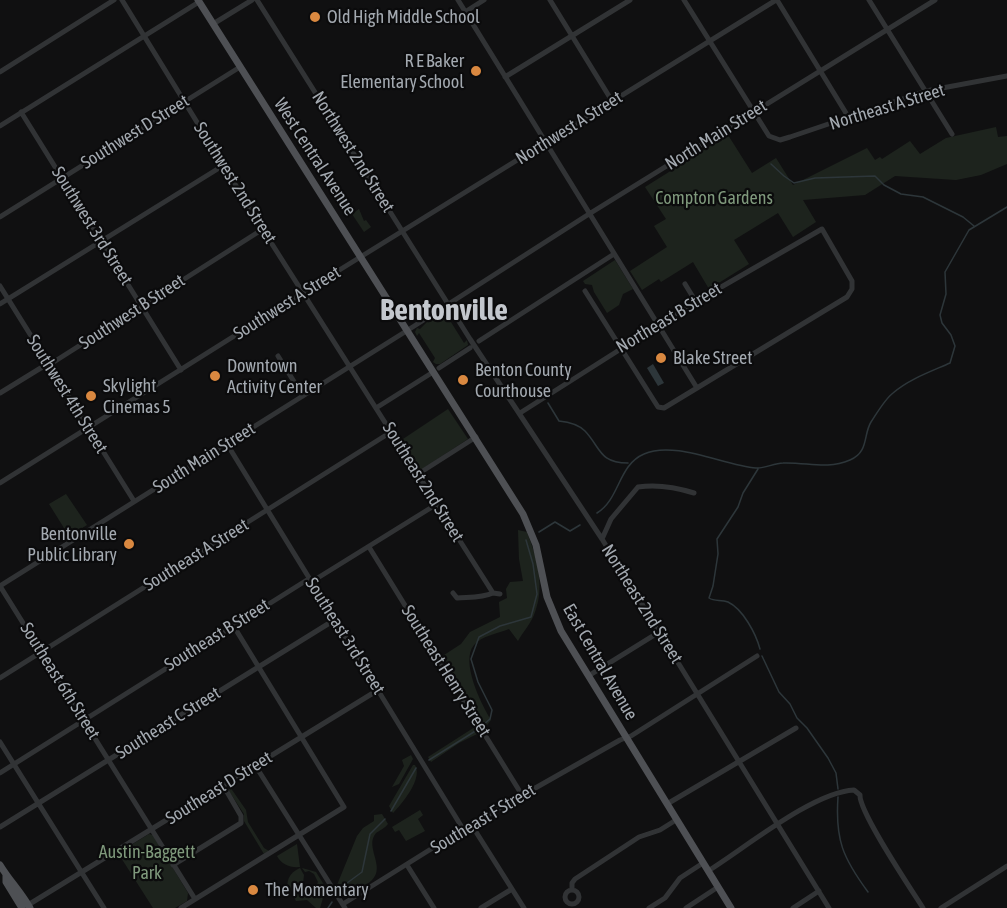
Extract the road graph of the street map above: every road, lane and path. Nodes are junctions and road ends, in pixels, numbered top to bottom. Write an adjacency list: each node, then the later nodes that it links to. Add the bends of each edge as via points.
1 (114, 0): 22 (street)
2 (122, 0): 18 (street, Southwest 2nd Street)
3 (252, 0): 15 (street)
4 (257, 0): 39 (street, Northwest 2nd Street)
5 (458, 0): 14 (street)
6 (484, 0): 14 (street)
7 (550, 0): 17 (street)
8 (630, 0): 17 (street)
9 (684, 0): 19 (street)
10 (777, 0): 19 (street, Northwest A Street); 21 (street)
11 (869, 0): 16 (street)
12 (935, 0): 16 (street, North Main Street)
13 (199, 1): 15 (main road, West Central Avenue); 18 (street)
14 (465, 12): 24 (street)
15 (213, 24): 20 (main road, West Central Avenue)
16 (888, 30): 21 (street, North Main Street); 25 (street)
17 (572, 35): 24 (street); 27 (street)
18 (144, 36): 26 (street, Southwest 2nd Street); 28 (street)
19 (709, 41): 27 (street, Northwest A Street); 29 (street)
20 (240, 67): 26 (street, Southwest D Street); 42 (main road, West Central Avenue)
21 (820, 71): 29 (street, North Main Street); 30 (street)
22 (0, 72)
23 (1007, 76): 25 (street, Northeast A Street)
24 (505, 77): 33 (street)
25 (926, 91): 30 (street, Northeast A Street); 32 (street)
26 (184, 101): 34 (street, Southwest 2nd Street); 35 (street, Southwest D Street)
27 (612, 101): 33 (street, Northwest A Street)
28 (21, 112): 31 (street); 35 (street, Southwest 3rd Street)
29 (754, 112): 30 (street, Northeast A Street, via 770,136 780,140); 36 (street, North Main Street)
30 (849, 118)
31 (0, 126)
32 (952, 134)
33 (545, 142): 36 (street); 39 (street, Northwest A Street)
34 (224, 165): 38 (street, Southwest 2nd Street); 40 (street)
35 (62, 177): 37 (street, Southwest D Street); 40 (street, Southwest 3rd Street)
36 (589, 213): 41 (street); 50 (street, North Main Street)
37 (0, 217)
38 (263, 229): 46 (street, Southwest 2nd Street); 51 (street, Southwest B Street)
39 (403, 231): 42 (street, Northwest A Street); 50 (street, Northwest 2nd Street)
40 (101, 241): 47 (street); 51 (street, Southwest 3rd Street)
41 (614, 254): 52 (street); 54 (street)
42 (361, 257): 46 (street, Southwest A Street); 53 (main road, West Central Avenue)
43 (685, 284): 48 (street)
44 (0, 286): 47 (street, Southwest 4th Street)
45 (585, 291): 56 (street)
46 (303, 294): 59 (street, Southwest 2nd Street); 61 (street, Southwest A Street)
47 (8, 299): 49 (street); 58 (street, Southwest 4th Street)
48 (696, 302): 52 (street, Northeast B Street); 63 (street, Northeast B Street, via 822,229 852,281 847,297)
49 (0, 304)
50 (449, 304): 53 (street, North Main Street); 67 (street, Northeast 2nd Street)
51 (141, 306): 58 (street, Southwest B Street); 61 (street, Southwest 3rd Street)
52 (658, 325): 56 (street, Northeast B Street); 63 (street)
53 (408, 330): 59 (street, South Main Street); 70 (main road, East Central Avenue)
54 (479, 340)
55 (470, 348): 60 (street)
56 (621, 348): 63 (street, via 658,407 664,408); 67 (street, Northeast B Street)
57 (278, 356): 65 (street)
58 (49, 365): 64 (street, Southwest B Street); 68 (street, Southwest 4th Street)
59 (350, 366): 65 (street, South Main Street); 66 (street, Southeast 2nd Street)
60 (439, 368)
61 (181, 370): 68 (street, Southwest A Street)
62 (430, 374): 66 (street)
63 (697, 388)
64 (0, 393)
65 (303, 396): 71 (street, South Main Street)
66 (376, 408): 69 (street, Southeast 2nd Street)
67 (520, 413): 78 (street, Northeast 2nd Street)
68 (88, 428): 73 (street, Southwest A Street); 75 (street, Southwest 4th Street)
69 (391, 432): 72 (street, Southeast 2nd Street); 77 (street, Southeast A Street)
70 (476, 437): 72 (street); 89 (main road, East Central Avenue, via 528,522 553,614)
71 (227, 444): 75 (street, South Main Street); 77 (street, Southeast 3rd Street)
72 (418, 474): 76 (street, Southeast 2nd Street)
73 (0, 483)
74 (694, 493): 78 (street, via 665,486 638,487 611,519)
75 (134, 501): 81 (street, South Main Street)
76 (437, 504): 79 (street, Southeast B Street); 82 (street, Southeast 2nd Street, via 496,593 460,598)
77 (268, 510): 80 (street, Southeast 3rd Street); 86 (street, Southeast A Street)
78 (602, 539): 85 (street, Northeast 2nd Street)
79 (369, 547): 80 (street, Southeast B Street); 104 (street, Southeast Henry Street)
80 (311, 579): 83 (street, Southeast 3rd Street); 84 (street, Southeast B Street)
81 (0, 586): 86 (street, Southeast 6th Street)
82 (453, 593)
83 (336, 619): 88 (street, Southeast C Street); 91 (street, Southeast 3rd Street)
84 (233, 626): 88 (street); 93 (street, Southeast B Street)
85 (659, 632): 89 (street); 92 (street, Northeast 2nd Street)
86 (42, 651): 90 (street, Southeast A Street); 93 (street, Southeast 6th Street)
87 (757, 656): 92 (street, Southeast F Street)
88 (259, 667): 95 (street); 98 (street, Southeast C Street)
89 (588, 676): 96 (main road, East Central Avenue)
90 (0, 678)
91 (378, 690): 95 (street, Southeast D Street); 112 (street, Southeast 3rd Street)
92 (698, 695): 96 (street, Southeast F Street); 99 (street, Northeast 2nd Street)
93 (84, 720): 98 (street, Southeast 6th Street); 100 (street, Southeast B Street)
94 (796, 728): 99 (street)
95 (301, 737): 101 (street, Southeast D Street); 113 (street, via 344,807)
96 (626, 738): 104 (street, Southeast F Street); 106 (main road, East Central Avenue)
97 (0, 742): 100 (street)
98 (109, 760): 105 (street, Southeast C Street); 111 (street, Southeast 6th Street)
99 (739, 762): 106 (street); 109 (street, Northeast 2nd Street)
100 (14, 764): 102 (street, Southeast B Street); 105 (street)
101 (255, 765): 103 (street, Southeast D Street); 113 (street)
102 (0, 773)
103 (222, 785): 111 (street, Southeast D Street); 116 (street, via 242,816 240,823)
104 (522, 795): 108 (street, Southeast F Street)
105 (39, 804): 110 (street, Southeast C Street); 120 (street)
106 (667, 804): 107 (main road, East Central Avenue)
107 (676, 820): 114 (main road, East Central Avenue); 123 (street, via 639,837 575,879)
108 (471, 825): 112 (street, Southeast F Street); 122 (street)
109 (778, 825): 119 (street); 124 (street, Northeast 2nd Street); 138 (street, via 815,802 854,790)
110 (0, 827)
111 (152, 829): 116 (street, Southeast 6th Street); 120 (street, Southeast D Street)
112 (463, 829): 117 (street, Southeast F Street)
113 (300, 835): 125 (street); 126 (street)
114 (703, 863): 119 (main road, East Central Avenue); 133 (street, via 680,878 665,898)
115 (0, 865): 127 (main road)
116 (173, 865): 125 (street, Southeast 6th Street)
117 (407, 865): 126 (street, Southeast F Street); 130 (street)
118 (1007, 866): 139 (street)
119 (708, 871): 121 (main road, East Central Avenue)
120 (81, 872): 127 (street, Southeast D Street); 128 (street)
121 (718, 887): 134 (street); 135 (main road, East Central Avenue)
122 (512, 889): 131 (street); 132 (street)
123 (572, 890)
124 (819, 891): 136 (street); 137 (street, Northeast 2nd Street)
125 (195, 899): 129 (street)
126 (344, 906)
127 (27, 907)
128 (104, 908)
129 (181, 908)
130 (434, 908)
131 (481, 908)
132 (524, 908)
133 (649, 908)
134 (686, 908)
135 (731, 908)
136 (793, 908)
137 (829, 908)
138 (923, 908)
139 (942, 908)

